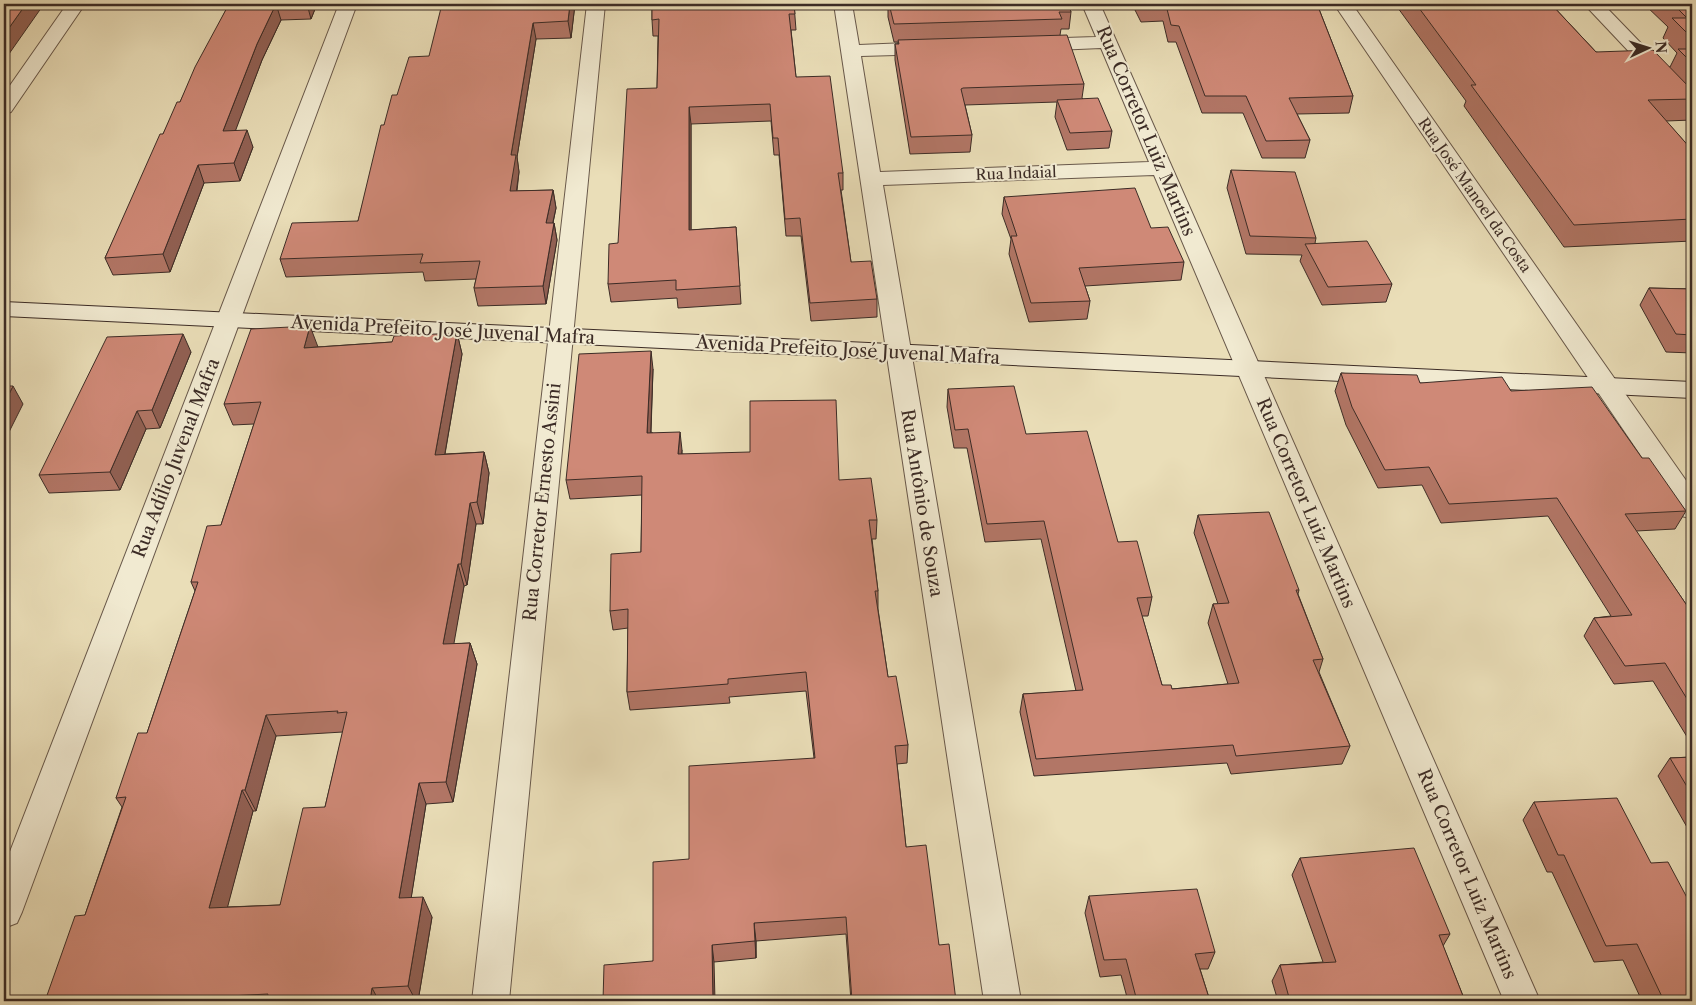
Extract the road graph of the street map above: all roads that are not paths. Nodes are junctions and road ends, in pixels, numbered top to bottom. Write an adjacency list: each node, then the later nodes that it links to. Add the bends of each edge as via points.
1 (76, 4): 13 (street)
2 (348, 4): 17 (street, Rua Adílio Juvenal Mafra)
3 (596, 4): 18 (street, Rua Corretor Ernesto Assini)
4 (842, 4): 11 (street, Rua Antônio de Souza)
5 (1091, 4): 8 (street, Rua Corretor Luiz Martins)
6 (1343, 4): 21 (street, Rua José Manoel da Costa)
7 (1593, 4): 12 (street)
8 (1108, 42): 9 (street); 14 (street, Rua Corretor Luiz Martins)
9 (1019, 45)
10 (949, 47): 11 (street)
11 (850, 51): 15 (street, Rua Antônio de Souza)
12 (1692, 107)
13 (4, 108)
14 (1162, 168): 15 (street, Rua Indaial); 20 (street, Rua Corretor Luiz Martins)
15 (871, 179): 19 (street, Rua Antônio de Souza)
16 (4, 309): 17 (street, Avenida Prefeito José Juvenal Mafra)
17 (228, 320): 18 (street, Avenida Prefeito José Juvenal Mafra); 24 (street, Rua Adílio Juvenal Mafra)
18 (560, 336): 19 (street, Avenida Prefeito José Juvenal Mafra); 25 (street, Rua Corretor Ernesto Assini)
19 (898, 352): 20 (street, Avenida Prefeito José Juvenal Mafra); 26 (street, Rua Antônio de Souza)
20 (1248, 369): 21 (street, Avenida Prefeito José Juvenal Mafra); 27 (street, Rua Corretor Luiz Martins)
21 (1607, 386): 22 (street, Avenida Prefeito José Juvenal Mafra); 23 (street, Rua José Manoel da Costa)
22 (1692, 390)
23 (1692, 509)
24 (4, 912)
25 (490, 1001)
26 (1002, 1001)
27 (1522, 1001)

